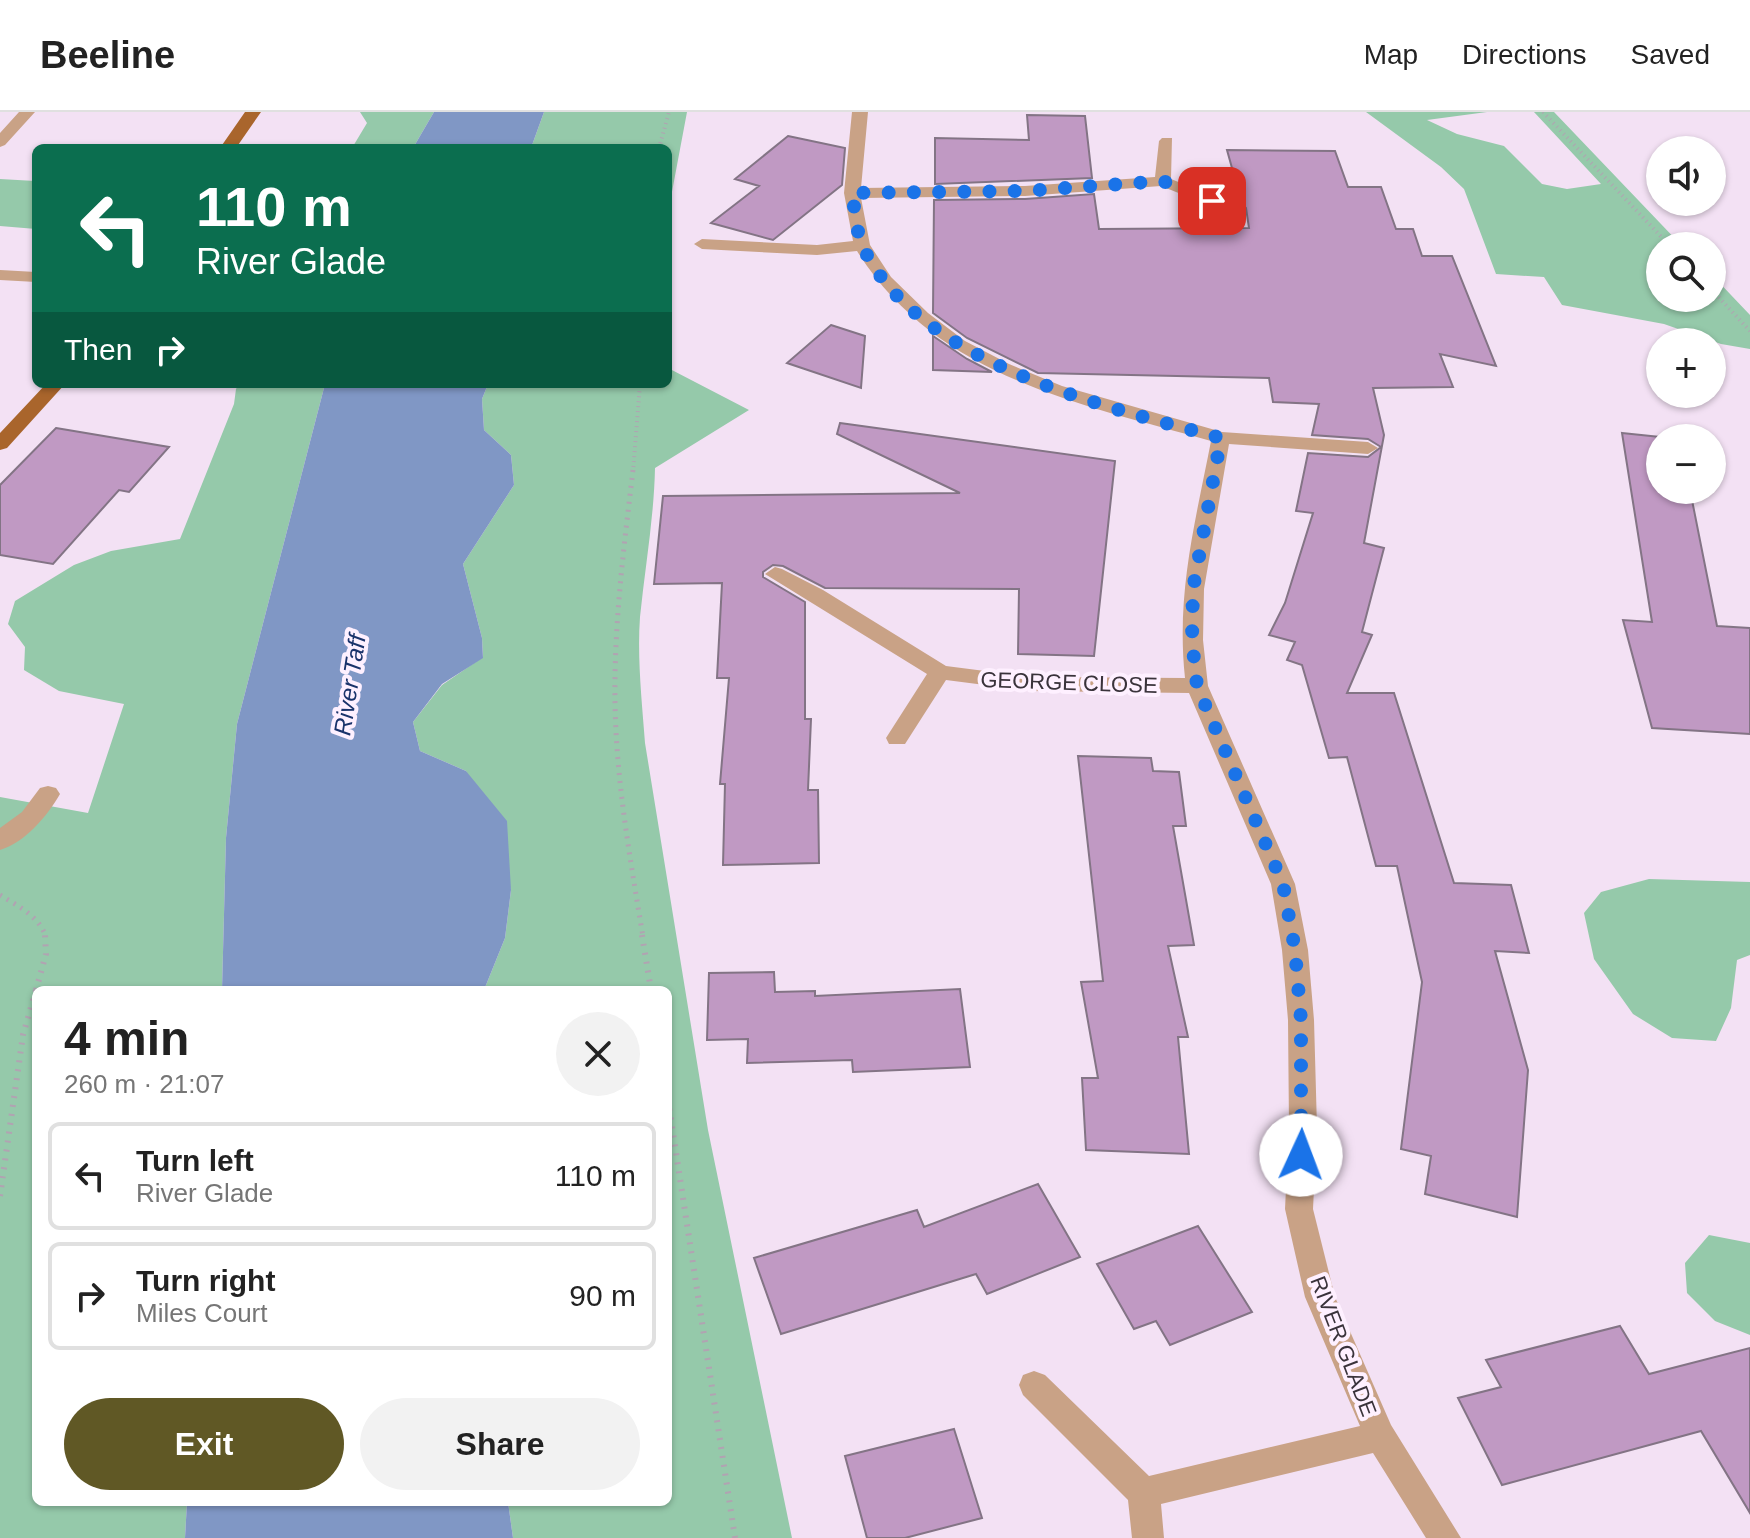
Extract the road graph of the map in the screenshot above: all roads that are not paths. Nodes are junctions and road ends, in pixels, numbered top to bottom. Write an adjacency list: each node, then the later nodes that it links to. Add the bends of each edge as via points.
1 (27, 112): 5 (street)
2 (253, 112): 6 (main road)
3 (860, 112): 8 (street)
4 (1167, 141): 7 (street)
5 (0, 142)
6 (231, 144)
7 (1163, 181): 8 (street, via 1025,191); 9 (street)
8 (852, 193): 11 (street)
9 (1237, 211)
10 (702, 244): 11 (street, via 817,250)
11 (862, 245): 15 (street, via 884,280 922,317 992,363 1068,394)
12 (0, 275): 13 (street)
13 (32, 277)
14 (52, 388): 16 (main road)
15 (1221, 438): 17 (street); 20 (street, RIVER GLADE, via 1193,589)
16 (0, 444)
17 (1368, 448)
18 (775, 574): 19 (street, GEORGE CLOSE)
19 (940, 672): 20 (street, GEORGE CLOSE, via 1031,684); 21 (street)
20 (1197, 686): 25 (street, RIVER GLADE, via 1283,884 1301,1020 1299,1209 1320,1297)
21 (897, 738)
22 (48, 794): 23 (street, via 30,818)
23 (0, 841)
24 (1034, 1385): 26 (street)
25 (1380, 1436): 26 (street); 28 (street, RIVER GLADE)
26 (1144, 1493): 27 (street)
27 (1148, 1538)
28 (1445, 1538)

